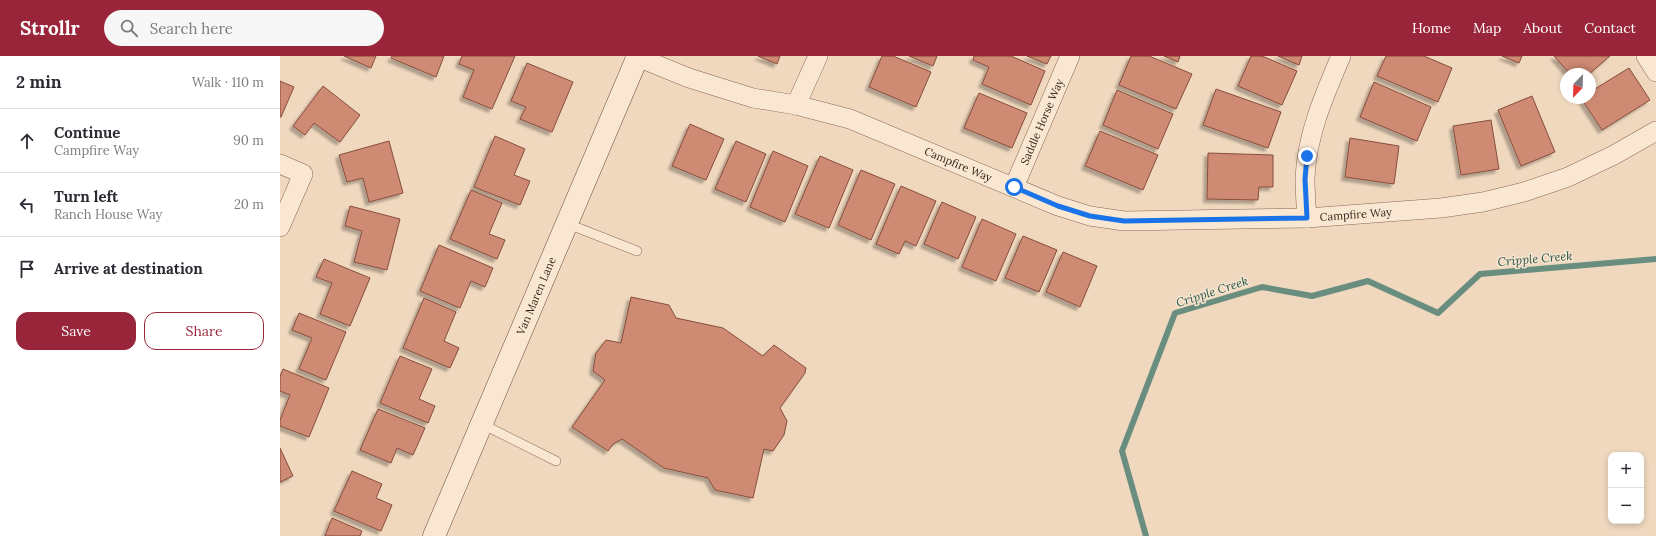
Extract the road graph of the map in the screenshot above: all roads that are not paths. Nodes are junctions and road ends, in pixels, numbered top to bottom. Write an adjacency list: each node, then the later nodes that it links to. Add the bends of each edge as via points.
1 (637, 56): 7 (street, Campfire Way, via 713,86 753,98); 12 (main road, Van Maren Lane)
2 (818, 56): 7 (street)
3 (1070, 56): 10 (street, Saddle Horse Way)
4 (1341, 56): 11 (street, via 1311,133 1305,179)
5 (1646, 56): 6 (street)
6 (1656, 72)
7 (796, 105): 10 (street, Campfire Way, via 850,119)
8 (1656, 131): 11 (street, Campfire Way, via 1614,155 1524,192 1483,202 1441,208)
9 (280, 164): 13 (street, via 303,174)
10 (1014, 187): 11 (street, Campfire Way, via 1058,206 1090,216 1124,221)
11 (1307, 218)
12 (568, 224): 14 (lane); 15 (main road, Van Maren Lane)
13 (280, 227)
14 (637, 251)
15 (482, 424): 16 (lane); 17 (main road, Van Maren Lane)
16 (556, 461)
17 (434, 536)

